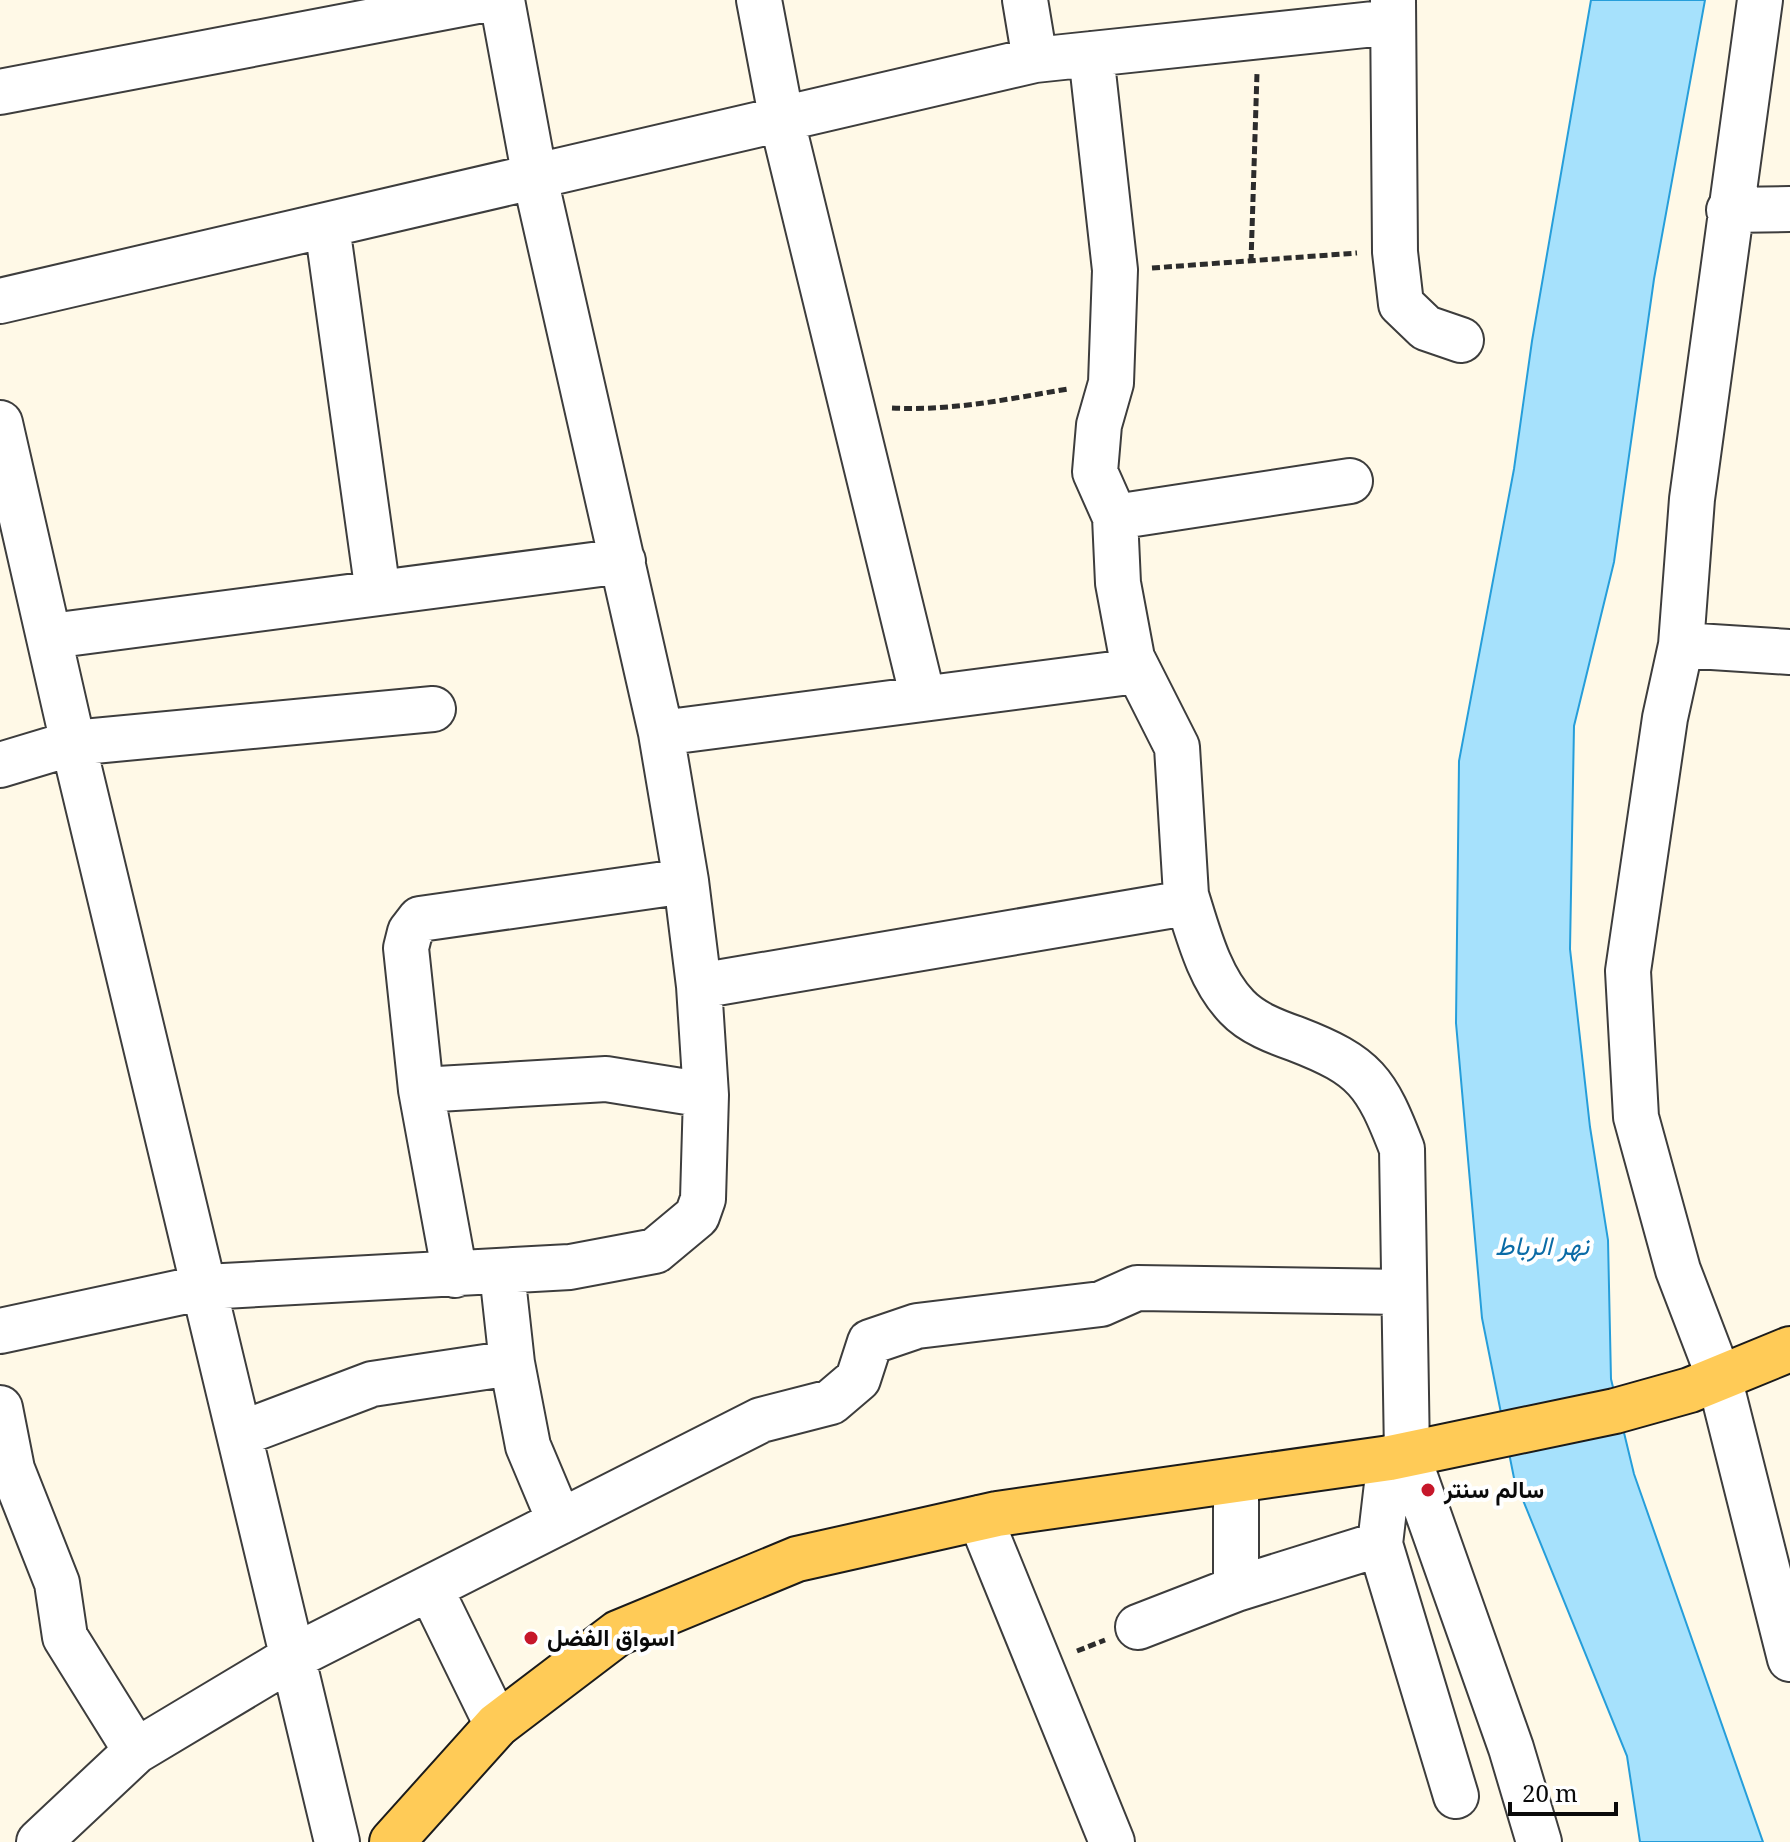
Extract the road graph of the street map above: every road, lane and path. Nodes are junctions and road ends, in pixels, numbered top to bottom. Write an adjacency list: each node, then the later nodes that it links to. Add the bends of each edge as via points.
1 (483, 0): 10 (street)
2 (502, 0): 12 (street)
3 (759, 0): 11 (street)
4 (1025, 0): 9 (street)
5 (1760, 0): 14 (street)
6 (1393, 11): 7 (street); 16 (street)
7 (1258, 36): 8 (street); 17 (path)
8 (1091, 54): 9 (street); 18 (street)
9 (1035, 60): 11 (street)
10 (0, 92)
11 (782, 121): 12 (street); 22 (street)
12 (535, 178): 15 (street); 26 (street)
13 (1790, 209): 14 (street)
14 (1729, 210): 29 (street, via 1692,499)
15 (327, 226): 19 (street); 27 (street)
16 (1395, 252): 17 (path); 20 (street, via 1401,304 1426,328)
17 (1251, 262): 18 (path)
18 (1115, 270): 21 (street)
19 (0, 301)
20 (1461, 340)
21 (1111, 383): 22 (path, via 937,410); 25 (street, via 1099,425 1095,472)
22 (851, 406): 32 (street)
23 (0, 423): 28 (street)
24 (1350, 481): 25 (street)
25 (1115, 517): 31 (street, via 1118,583)
26 (623, 561): 27 (street); 34 (street)
27 (378, 593): 28 (street)
28 (51, 636): 35 (street)
29 (1681, 645): 30 (street); 49 (street, via 1665,718 1628,971 1636,1117)
30 (1790, 652)
31 (1137, 671): 32 (street); 38 (street, via 1177,747)
32 (923, 698): 34 (street)
33 (433, 709): 35 (street)
34 (661, 733): 37 (street)
35 (73, 743): 36 (street); 44 (street)
36 (0, 765)
37 (686, 881): 39 (street); 40 (street, via 420,919 406,948)
38 (1186, 895): 39 (street, via 1169,909); 45 (street, via 1203,947 1238,1008 1268,1029 1330,1054 1366,1076 1384,1102 1402,1149)
39 (699, 986): 41 (street)
40 (421, 1090): 41 (street, via 606,1079); 43 (street)
41 (706, 1095): 42 (street, via 703,1199 697,1216 655,1251 570,1267)
42 (502, 1272): 43 (street); 48 (street)
43 (455, 1275): 44 (street)
44 (205, 1287): 46 (street); 51 (street)
45 (1404, 1292): 52 (street); 55 (street, via 1137,1288 1101,1304 917,1326 870,1342 858,1379 831,1402 761,1420)
46 (0, 1331)
47 (1790, 1349): 49 (main road)
48 (512, 1363): 51 (street, via 372,1384); 55 (street, via 528,1446)
49 (1704, 1384): 52 (main road, via 1615,1411); 61 (street)
50 (0, 1408): 63 (street, via 12,1469 57,1583 65,1637)
51 (240, 1434): 60 (street)
52 (1409, 1453): 53 (main road); 56 (street); 69 (street)
53 (1236, 1481): 54 (main road); 57 (street)
54 (980, 1518): 62 (main road, via 797,1559 618,1633); 68 (street, via 1052,1661)
55 (560, 1522): 58 (street)
56 (1380, 1544): 57 (street); 64 (street)
57 (1236, 1589): 59 (street)
58 (431, 1590): 60 (street); 62 (street)
59 (1138, 1627)
60 (293, 1657): 63 (street); 66 (street)
61 (1790, 1659)
62 (497, 1725): 67 (main road)
63 (136, 1751): 65 (street)
64 (1456, 1796)
65 (39, 1842)
66 (337, 1842)
67 (392, 1842)
68 (1112, 1842)
69 (1539, 1842)

